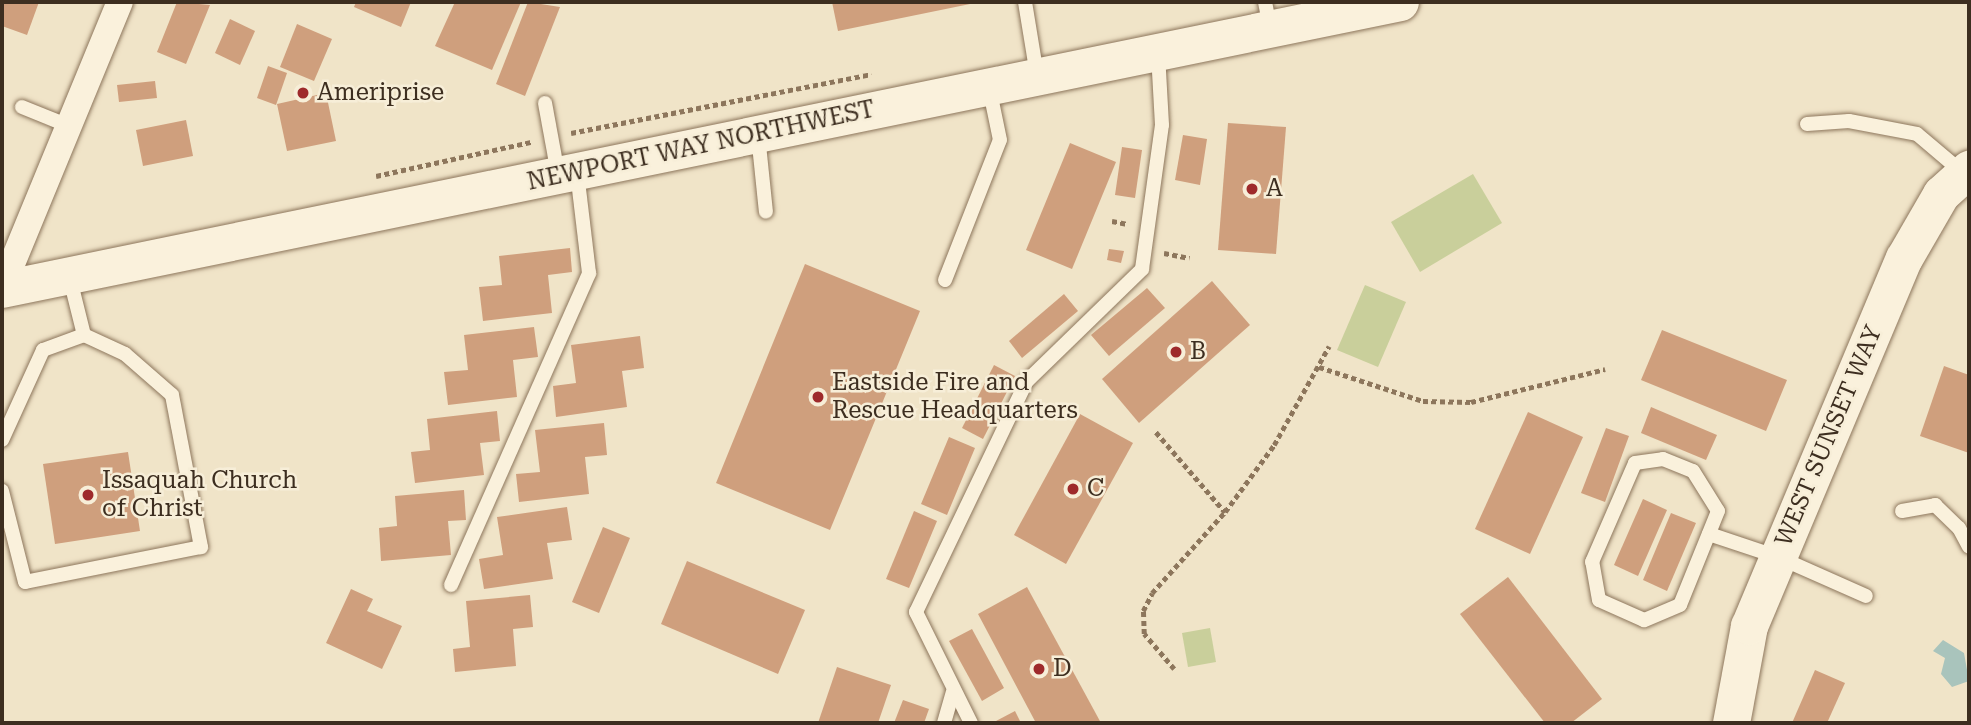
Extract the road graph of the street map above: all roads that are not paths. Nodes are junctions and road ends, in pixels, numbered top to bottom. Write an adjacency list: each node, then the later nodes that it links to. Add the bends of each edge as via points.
1 (120, 2): 11 (street)
2 (1025, 2): 6 (lane)
3 (1380, 4): 4 (street, NEWPORT WAY NORTHWEST)
4 (1268, 15): 5 (street, NEWPORT WAY NORTHWEST)
5 (1158, 52): 6 (street, NEWPORT WAY NORTHWEST); 28 (lane, via 1162,125 1142,269 1026,382 916,612)
6 (1037, 76): 7 (street, NEWPORT WAY NORTHWEST)
7 (988, 87): 12 (street, NEWPORT WAY NORTHWEST); 17 (lane, via 1000,140)
8 (545, 103): 14 (lane)
9 (22, 107): 11 (lane)
10 (1807, 124): 13 (lane, via 1849,121 1917,134)
11 (69, 126): 18 (street)
12 (758, 134): 14 (street, NEWPORT WAY NORTHWEST); 15 (lane)
13 (1966, 171): 25 (street, WEST SUNSET WAY, via 1941,194 1904,258)
14 (567, 173): 16 (street, NEWPORT WAY NORTHWEST); 26 (lane, via 589,273)
15 (766, 212)
16 (69, 274): 18 (street, NEWPORT WAY NORTHWEST); 19 (lane)
17 (945, 280)
18 (2, 288)
19 (84, 335): 20 (lane, via 43,350); 21 (lane, via 125,354 173,395 201,547 25,582)
20 (2, 440)
21 (2, 491)
22 (1902, 511): 24 (lane, via 1935,505 1959,527)
23 (1709, 534): 23 (lane, via 1680,605 1644,620 1599,600 1592,562 1635,463 1663,459 1693,471 1718,511); 25 (lane)
24 (1969, 547)
25 (1778, 557): 27 (lane); 31 (street, WEST SUNSET WAY, via 1749,626)
26 (451, 585)
27 (1867, 596)
28 (953, 692): 29 (lane); 30 (lane)
29 (944, 723)
30 (971, 723)
31 (1731, 723)

